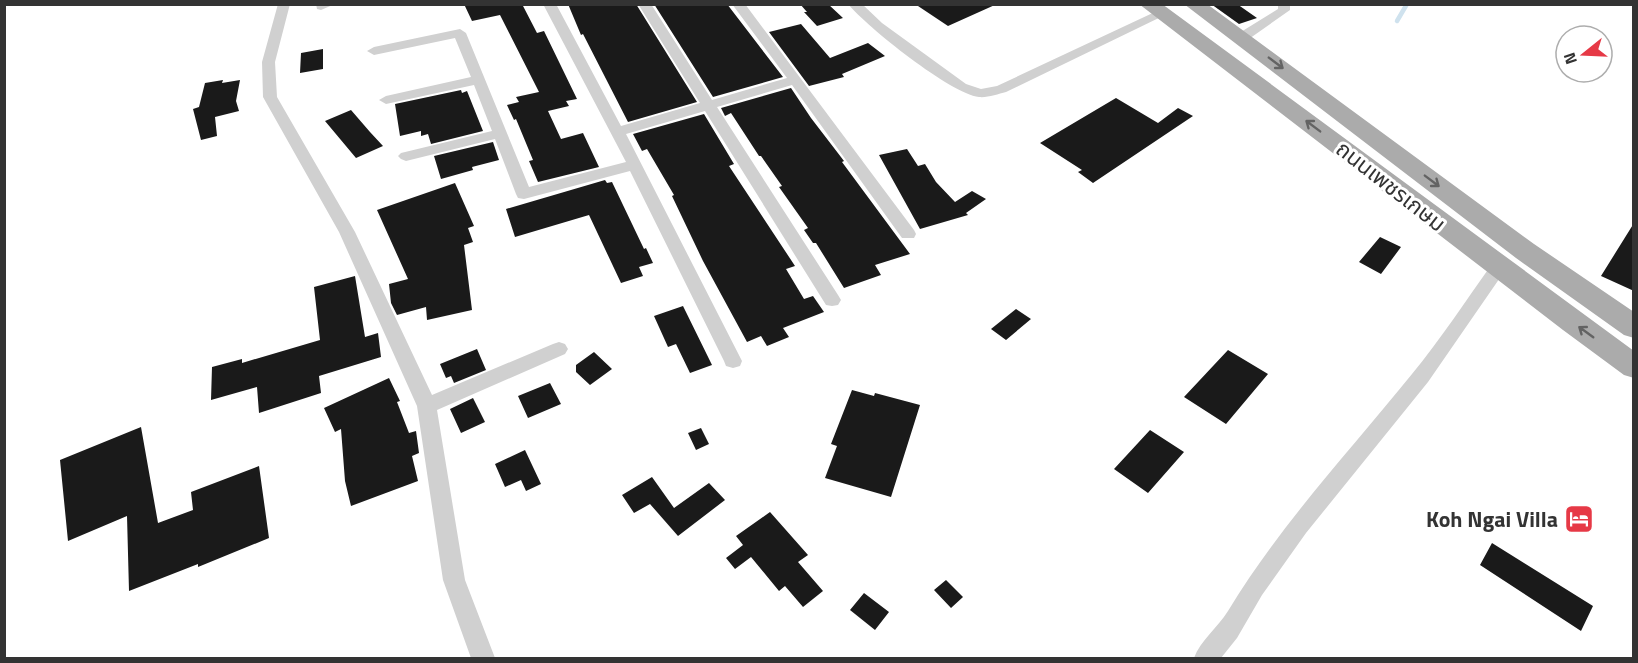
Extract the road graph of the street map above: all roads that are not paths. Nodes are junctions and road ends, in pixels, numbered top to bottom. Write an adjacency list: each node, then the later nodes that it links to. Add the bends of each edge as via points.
1 (284, 4): 26 (street, via 267,66 270,97 347,232)
2 (549, 4): 15 (street)
3 (644, 4): 14 (street)
4 (738, 4): 12 (street)
5 (854, 4): 8 (street, via 877,26 961,87 980,93 1001,89)
6 (1194, 4): 9 (main road, ถนนเพชรเกษม)
7 (1284, 4): 9 (street, via 1284,10)
8 (1155, 9): 20 (main road, ถนนเพชรเกษม, one-way to 8)
9 (1241, 38): 22 (main road, ถนนเพชรเกษม, one-way to 22, via 1525,251)
10 (374, 51): 11 (street, via 460,33)
11 (477, 80): 13 (street); 16 (street)
12 (795, 80): 14 (street); 19 (street)
13 (386, 100)
14 (710, 106): 15 (street); 21 (street)
15 (617, 132): 18 (street)
16 (501, 133): 17 (street); 18 (street, via 524,194)
17 (406, 156)
18 (635, 165): 24 (street)
19 (908, 234)
20 (1498, 268): 25 (main road, ถนนเพชรเกษม, one-way to 20); 28 (street, via 1421,377 1298,526)
21 (832, 300)
22 (1634, 327)
23 (559, 349): 26 (street)
24 (733, 361)
25 (1634, 367)
26 (427, 406): 27 (street, via 454,580)
27 (483, 658)
28 (1206, 658)

